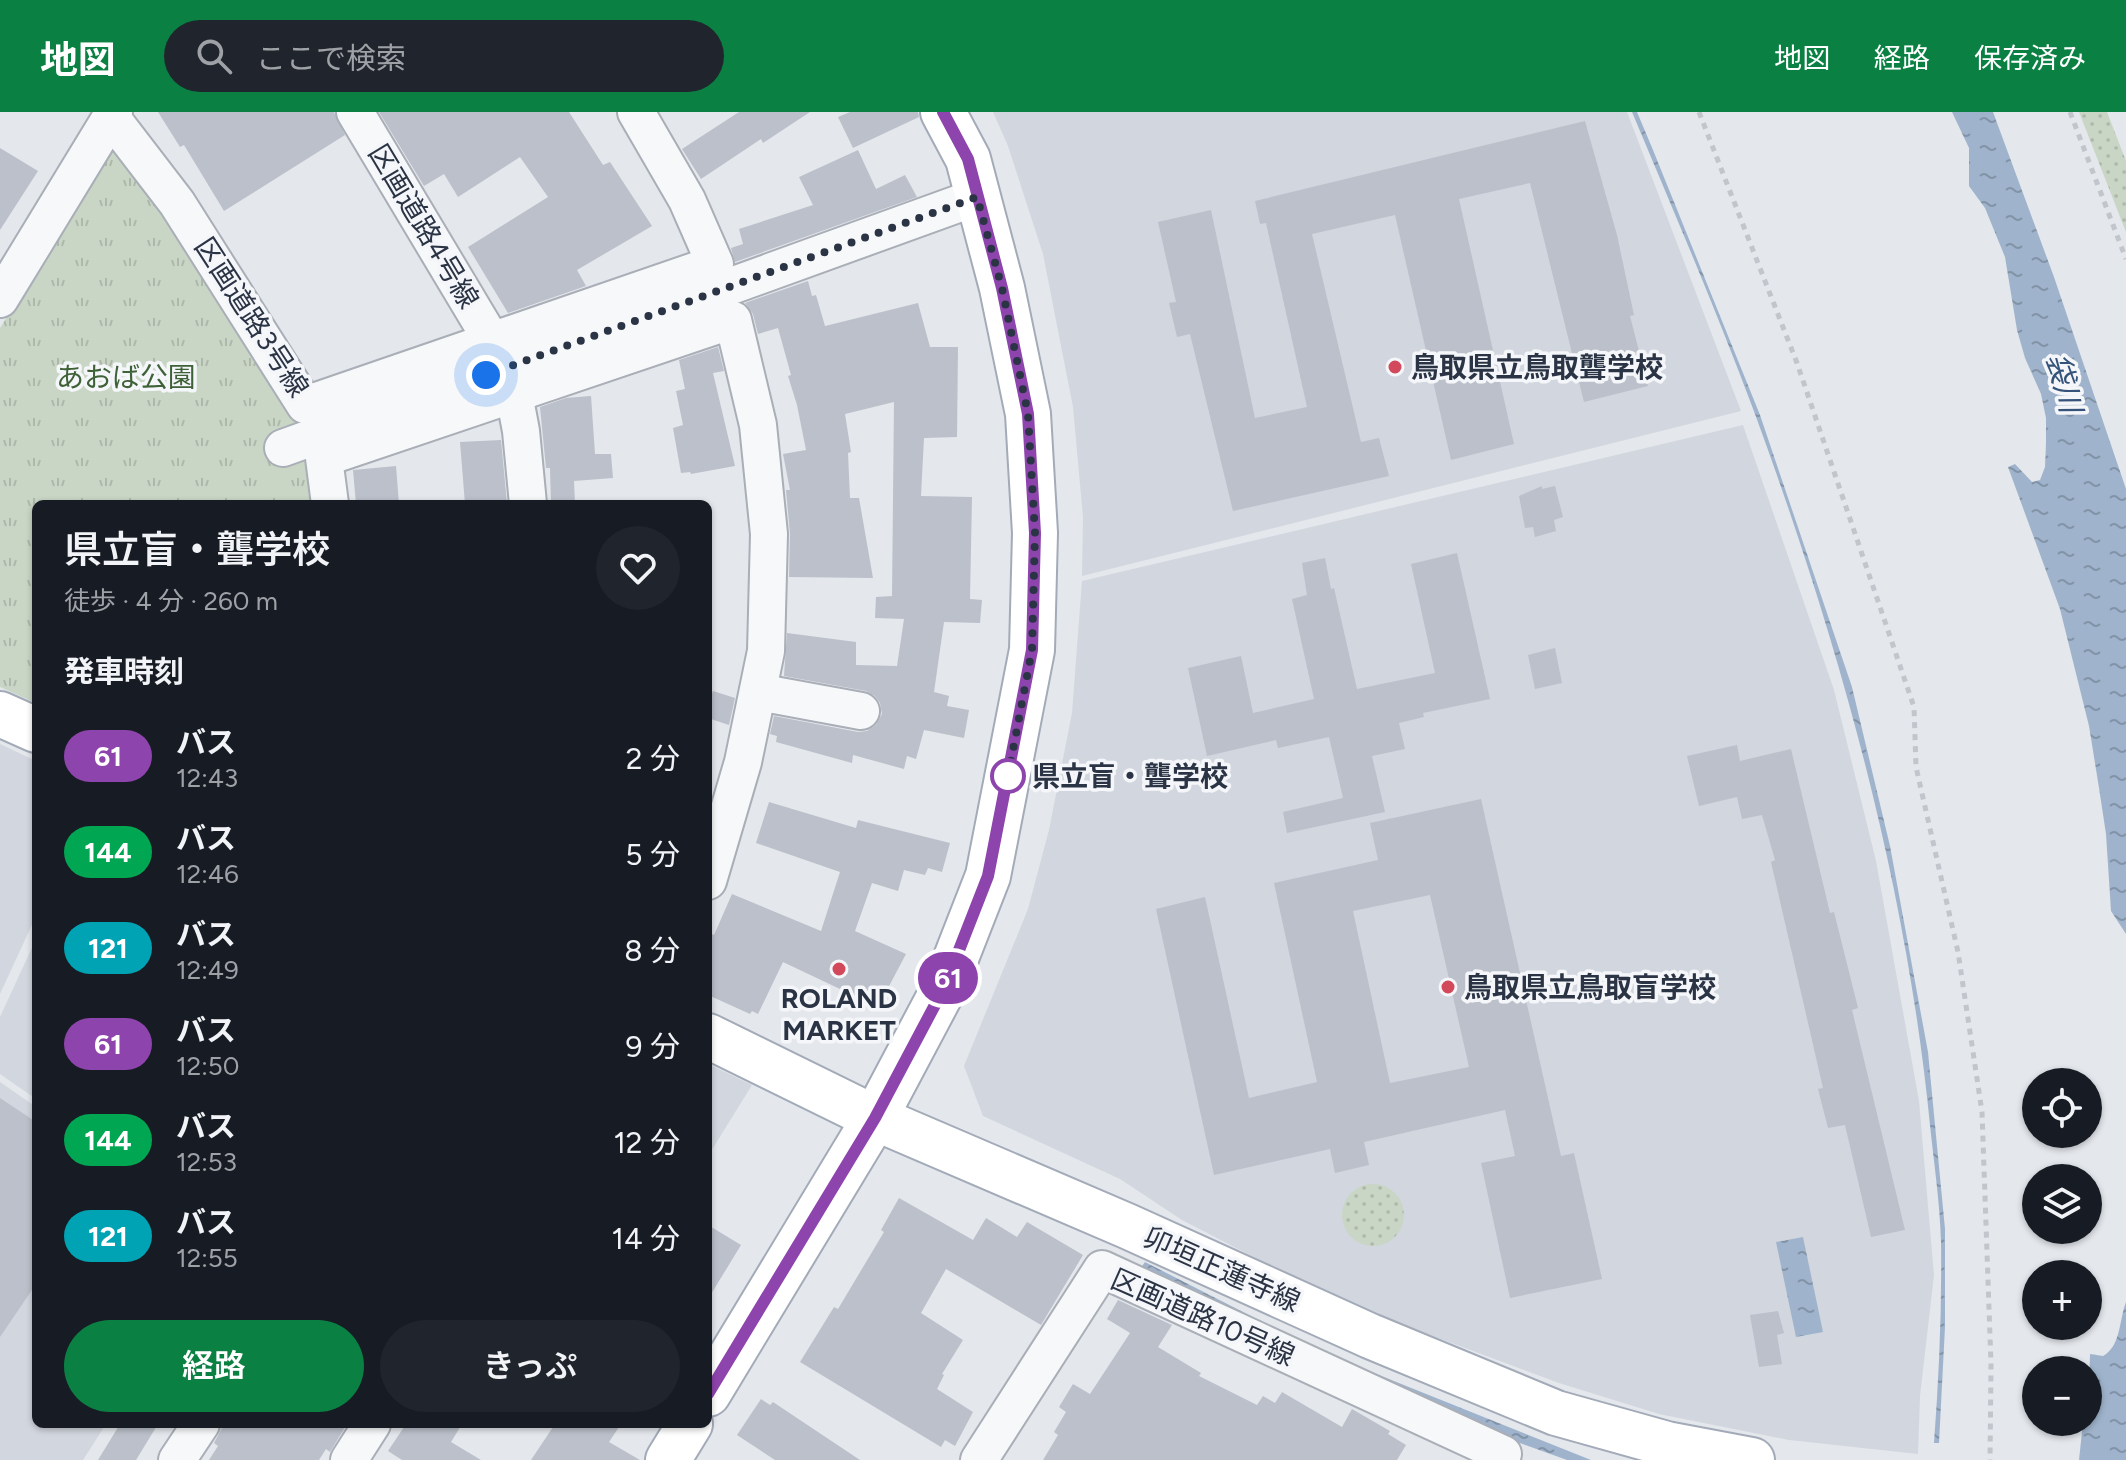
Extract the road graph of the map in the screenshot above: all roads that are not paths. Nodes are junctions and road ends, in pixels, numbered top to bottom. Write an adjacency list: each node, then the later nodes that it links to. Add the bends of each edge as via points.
1 (355, 112): 7 (street, 区画道路4号線)
2 (636, 112): 7 (street, 区画道路3号線, via 687,200 715,264)
3 (943, 112): 5 (main road, via 968,159)
4 (112, 114): 6 (street); 7 (street, 区画道路3号線, via 177,203 305,405)
5 (977, 197): 9 (street); 18 (main road, via 1028,414 1035,533 1032,650 988,876 945,986)
6 (2, 293)
7 (492, 341)
8 (514, 394): 10 (street, via 324,458); 11 (street); 12 (street, via 733,320 758,425 769,534 766,651)
9 (283, 448)
10 (329, 500)
11 (528, 500)
12 (758, 692): 13 (street); 16 (street)
13 (861, 711)
14 (0, 714): 15 (main road)
15 (32, 728)
16 (712, 867)
17 (712, 1038): 18 (main road, 卯垣正蓮寺線)
18 (875, 1118): 19 (main road, 卯垣正蓮寺線); 21 (main road)
19 (1127, 1226): 20 (street); 30 (main road, 卯垣正蓮寺線, via 1556,1413 1667,1444)
20 (1102, 1269): 25 (street, 区画道路10号線); 29 (street, 区画道路10号線)
21 (712, 1387)
22 (198, 1428): 26 (street)
23 (369, 1428): 27 (street)
24 (688, 1428): 28 (main road)
25 (1507, 1458)
26 (177, 1460)
27 (349, 1460)
28 (668, 1460)
29 (979, 1460)
30 (1752, 1460)

